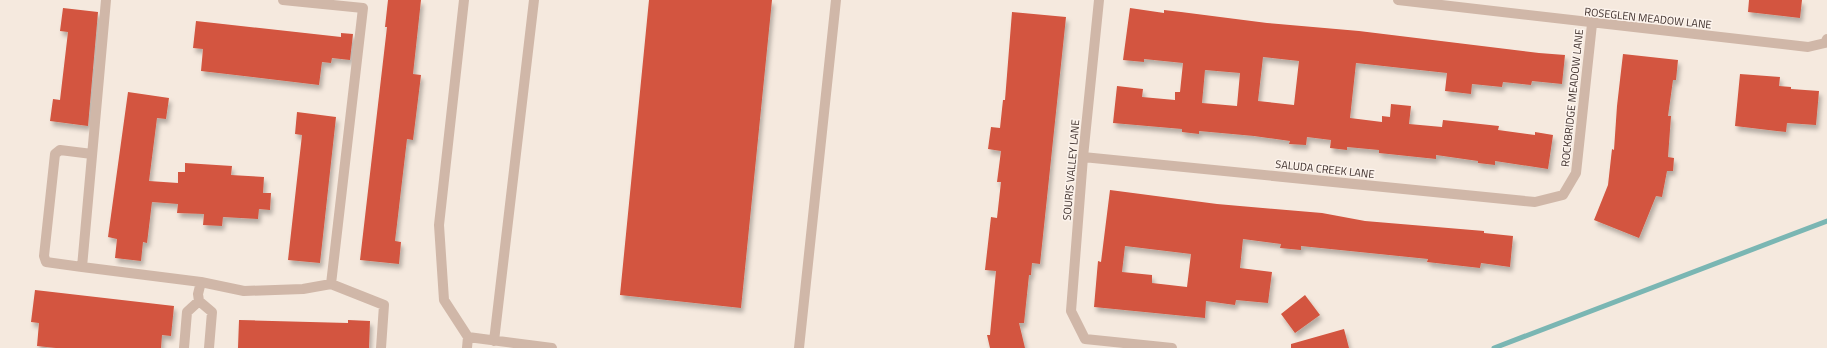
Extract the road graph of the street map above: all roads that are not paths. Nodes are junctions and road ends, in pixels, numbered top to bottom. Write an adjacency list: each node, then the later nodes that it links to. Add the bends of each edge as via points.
1 (106, 0): 10 (street)
2 (283, 0): 15 (street, via 363,8)
3 (464, 0): 17 (street, via 439,225 444,300)
4 (534, 0): 18 (street)
5 (836, 0): 24 (street)
6 (1100, 0): 11 (street, SOURIS VALLEY LANE)
7 (1398, 0): 8 (street, ROSEGLEN MEADOW LANE)
8 (1592, 24): 9 (street, ROSEGLEN MEADOW LANE, via 1808,47); 12 (street, ROCKBRIDGE MEADOW LANE, via 1576,173)
9 (1826, 41)
10 (92, 154): 13 (street); 13 (street, via 60,150 55,154 44,256 46,262)
11 (1083, 157): 12 (street, SALUDA CREEK LANE, via 1535,202); 25 (street, SOURIS VALLEY LANE, via 1071,311 1086,339)
12 (1563, 195)
13 (82, 267): 14 (street)
14 (201, 282): 15 (street, via 244,291 302,289); 16 (street)
15 (331, 284): 21 (street, via 384,306)
16 (199, 301): 19 (street, via 187,312); 20 (street, via 212,312)
17 (468, 337): 18 (street); 22 (street)
18 (494, 341): 23 (street)
19 (184, 348)
20 (209, 348)
21 (381, 348)
22 (467, 348)
23 (552, 348)
24 (799, 348)
25 (1172, 348)

